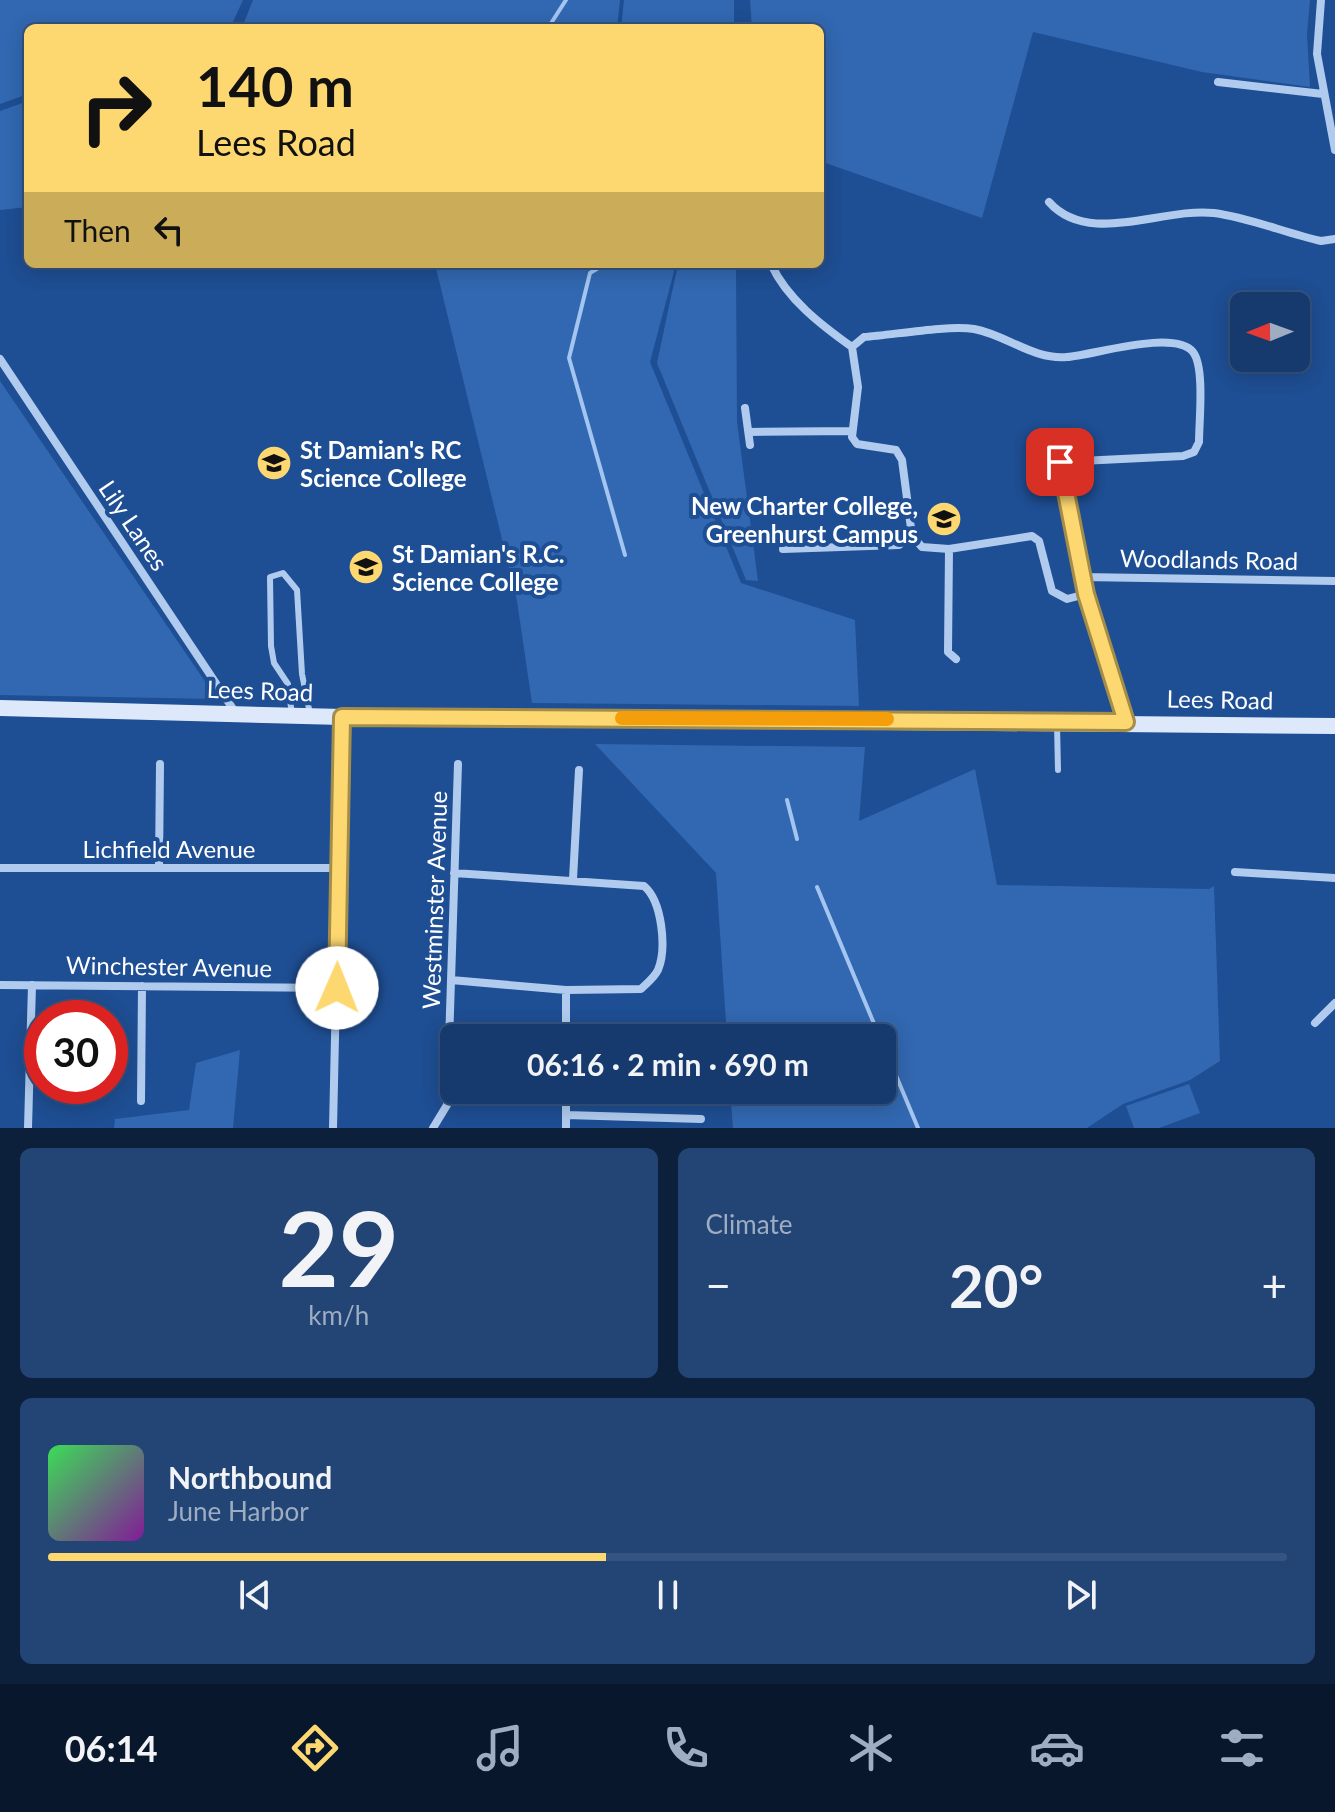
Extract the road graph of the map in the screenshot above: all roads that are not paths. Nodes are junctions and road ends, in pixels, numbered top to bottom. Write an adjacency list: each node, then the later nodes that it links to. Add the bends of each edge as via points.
1 (1321, 0): 3 (street, via 1317,54)
2 (1218, 82): 3 (street)
3 (1323, 94): 4 (street)
4 (1335, 150)
5 (1049, 202): 6 (street, via 1070,219 1099,223 1215,213 1321,241)
6 (1335, 239)
7 (773, 268): 8 (street, via 778,281 822,326)
8 (852, 347): 11 (street, via 858,387); 17 (street, via 864,337 973,329 1036,354 1064,358 1152,342 1187,347 1194,353 1200,366 1199,442 1194,452 1060,462)
9 (0, 359): 22 (street, Lily Lanes)
10 (745, 408): 12 (street)
11 (852, 431): 12 (street); 14 (street, via 857,444 896,450 902,460)
12 (749, 432): 13 (street)
13 (750, 445)
14 (912, 536): 15 (street, via 899,545); 16 (street, via 922,547)
15 (783, 549)
16 (949, 549): 19 (street, via 1036,538 1052,591 1067,599); 20 (street, via 948,652)
17 (1082, 577): 18 (street, Woodlands Road); 19 (street)
18 (1335, 581)
19 (1086, 594): 27 (street)
20 (956, 659)
21 (0, 708): 22 (main road, Lees Road)
22 (235, 712): 23 (main road, Lees Road)
23 (292, 715): 24 (main road, Lees Road); 24 (lane, via 288,684 274,663 268,608 270,577 283,573 297,590)
24 (310, 715): 25 (main road, Lees Road)
25 (342, 717): 26 (main road, Lees Road); 35 (street)
26 (1057, 721): 27 (main road, Lees Road); 32 (lane)
27 (1126, 722): 28 (main road, Lees Road)
28 (1335, 726)
29 (160, 764): 34 (street)
30 (458, 764): 37 (street, Westminster Avenue)
31 (579, 770): 39 (street)
32 (1058, 770)
33 (0, 868): 34 (street, Lichfield Avenue)
34 (159, 868): 35 (street, Lichfield Avenue)
35 (339, 868): 44 (street)
36 (1235, 872): 38 (street)
37 (454, 873): 39 (street); 40 (street, Westminster Avenue)
38 (1335, 878)
39 (573, 879): 45 (street, via 644,886 654,894 660,908 660,966 641,989)
40 (451, 980): 45 (street); 55 (street, Westminster Avenue, via 447,1105)
41 (0, 985): 42 (street, Winchester Avenue)
42 (32, 985): 43 (street, Winchester Avenue); 53 (street)
43 (142, 986): 44 (street, Winchester Avenue); 49 (street)
44 (337, 988): 54 (street)
45 (566, 990): 48 (street)
46 (1335, 1003): 47 (street)
47 (1315, 1023)
48 (566, 1024)
49 (141, 1101)
50 (566, 1104): 51 (street)
51 (566, 1115): 52 (street); 56 (street)
52 (701, 1119)
53 (28, 1128)
54 (333, 1128)
55 (433, 1128)
56 (566, 1128)

